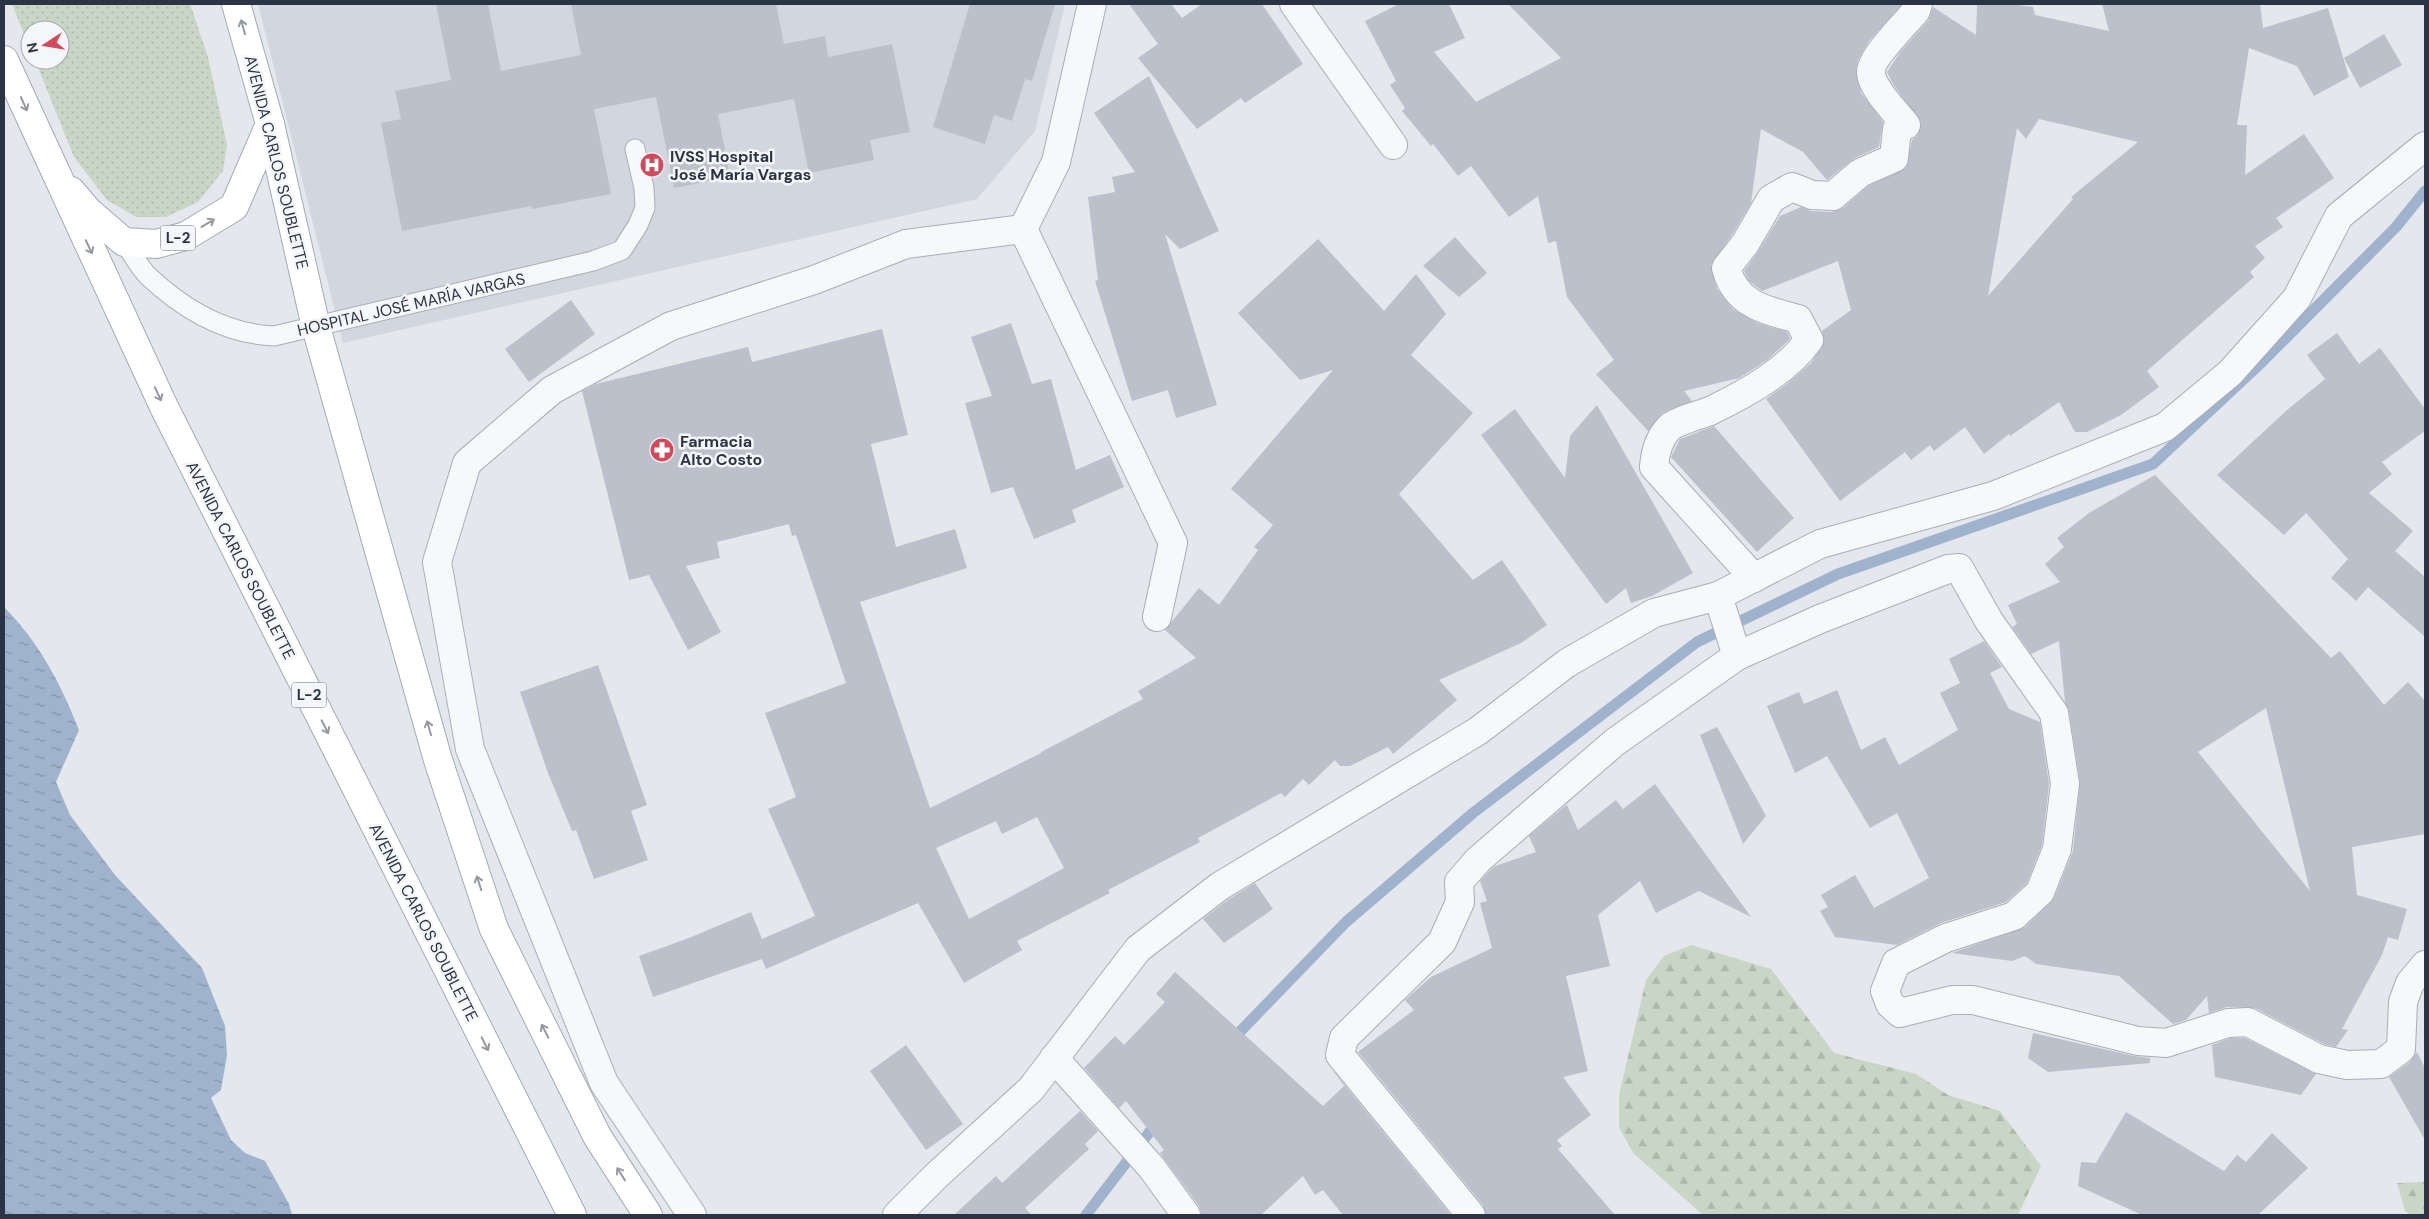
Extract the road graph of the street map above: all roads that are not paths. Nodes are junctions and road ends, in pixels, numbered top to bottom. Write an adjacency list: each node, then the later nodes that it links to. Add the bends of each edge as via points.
1 (236, 4): 6 (main road, AVENIDA CARLOS SOUBLETTE, one-way to 1)
2 (1092, 4): 11 (street, via 1056,162)
3 (1294, 4): 7 (street)
4 (1918, 4): 14 (street, via 1916,11 1873,63 1871,74 1879,92 1906,125 1897,129 1894,158 1860,173 1833,196 1812,195 1792,187 1771,199 1745,244 1726,268 1730,284 1756,307 1798,319 1809,340 1776,372 1749,390 1669,428 1655,452 1654,467)
5 (4, 60): 10 (main road, AVENIDA CARLOS SOUBLETTE / L-2, one-way to 10)
6 (270, 124): 12 (main road, L-2, one-way to 6, via 156,244 186,236 234,207); 13 (main road, AVENIDA CARLOS SOUBLETTE)
7 (1393, 145)
8 (2425, 146): 14 (street, via 2339,216 2297,298 2230,373 2165,427 1993,496 1820,544)
9 (635, 149): 13 (lane, HOSPITAL JOSÉ MARÍA VARGAS, via 645,208 622,250 593,261)
10 (54, 171): 12 (main road, L-2, via 88,211); 22 (main road, AVENIDA CARLOS SOUBLETTE / L-2, one-way to 22, via 164,407)
11 (1023, 228): 16 (street, via 1173,543); 18 (street, via 906,244 814,280 671,326 552,390 467,463 436,562)
12 (124, 242): 13 (lane, HOSPITAL JOSÉ MARÍA VARGAS, via 147,275 185,307 230,329 274,336)
13 (316, 327): 19 (main road, AVENIDA CARLOS SOUBLETTE, one-way to 13)
14 (1754, 578): 15 (street)
15 (1718, 596): 17 (street); 21 (street, via 1654,612 1567,662 1478,731 1220,886 1138,949)
16 (1157, 617)
17 (1737, 656): 20 (street, via 1820,619 1948,569 1959,568 1989,621 2054,713 2065,784 2057,849 2040,892 2014,916 1946,938 1896,963 1885,991 1890,1004 1900,1012 1952,1000 1973,1000 2138,1041 2166,1043 2228,1023 2248,1022 2319,1059 2347,1065 2381,1064 2401,1049 2403,1002 2410,983); 27 (street, via 1615,742 1478,860 1459,882 1460,902 1442,942 1344,1038 1340,1055)
18 (470, 749): 19 (street); 24 (street, via 604,1083)
19 (438, 760): 23 (main road, AVENIDA CARLOS SOUBLETTE, one-way to 19, via 597,1136 494,929)
20 (2425, 965)
21 (1054, 1058): 25 (street, via 1032,1089); 26 (street, via 1152,1168)
22 (572, 1215)
23 (648, 1215)
24 (692, 1215)
25 (897, 1215)
26 (1186, 1215)
27 (1471, 1215)

